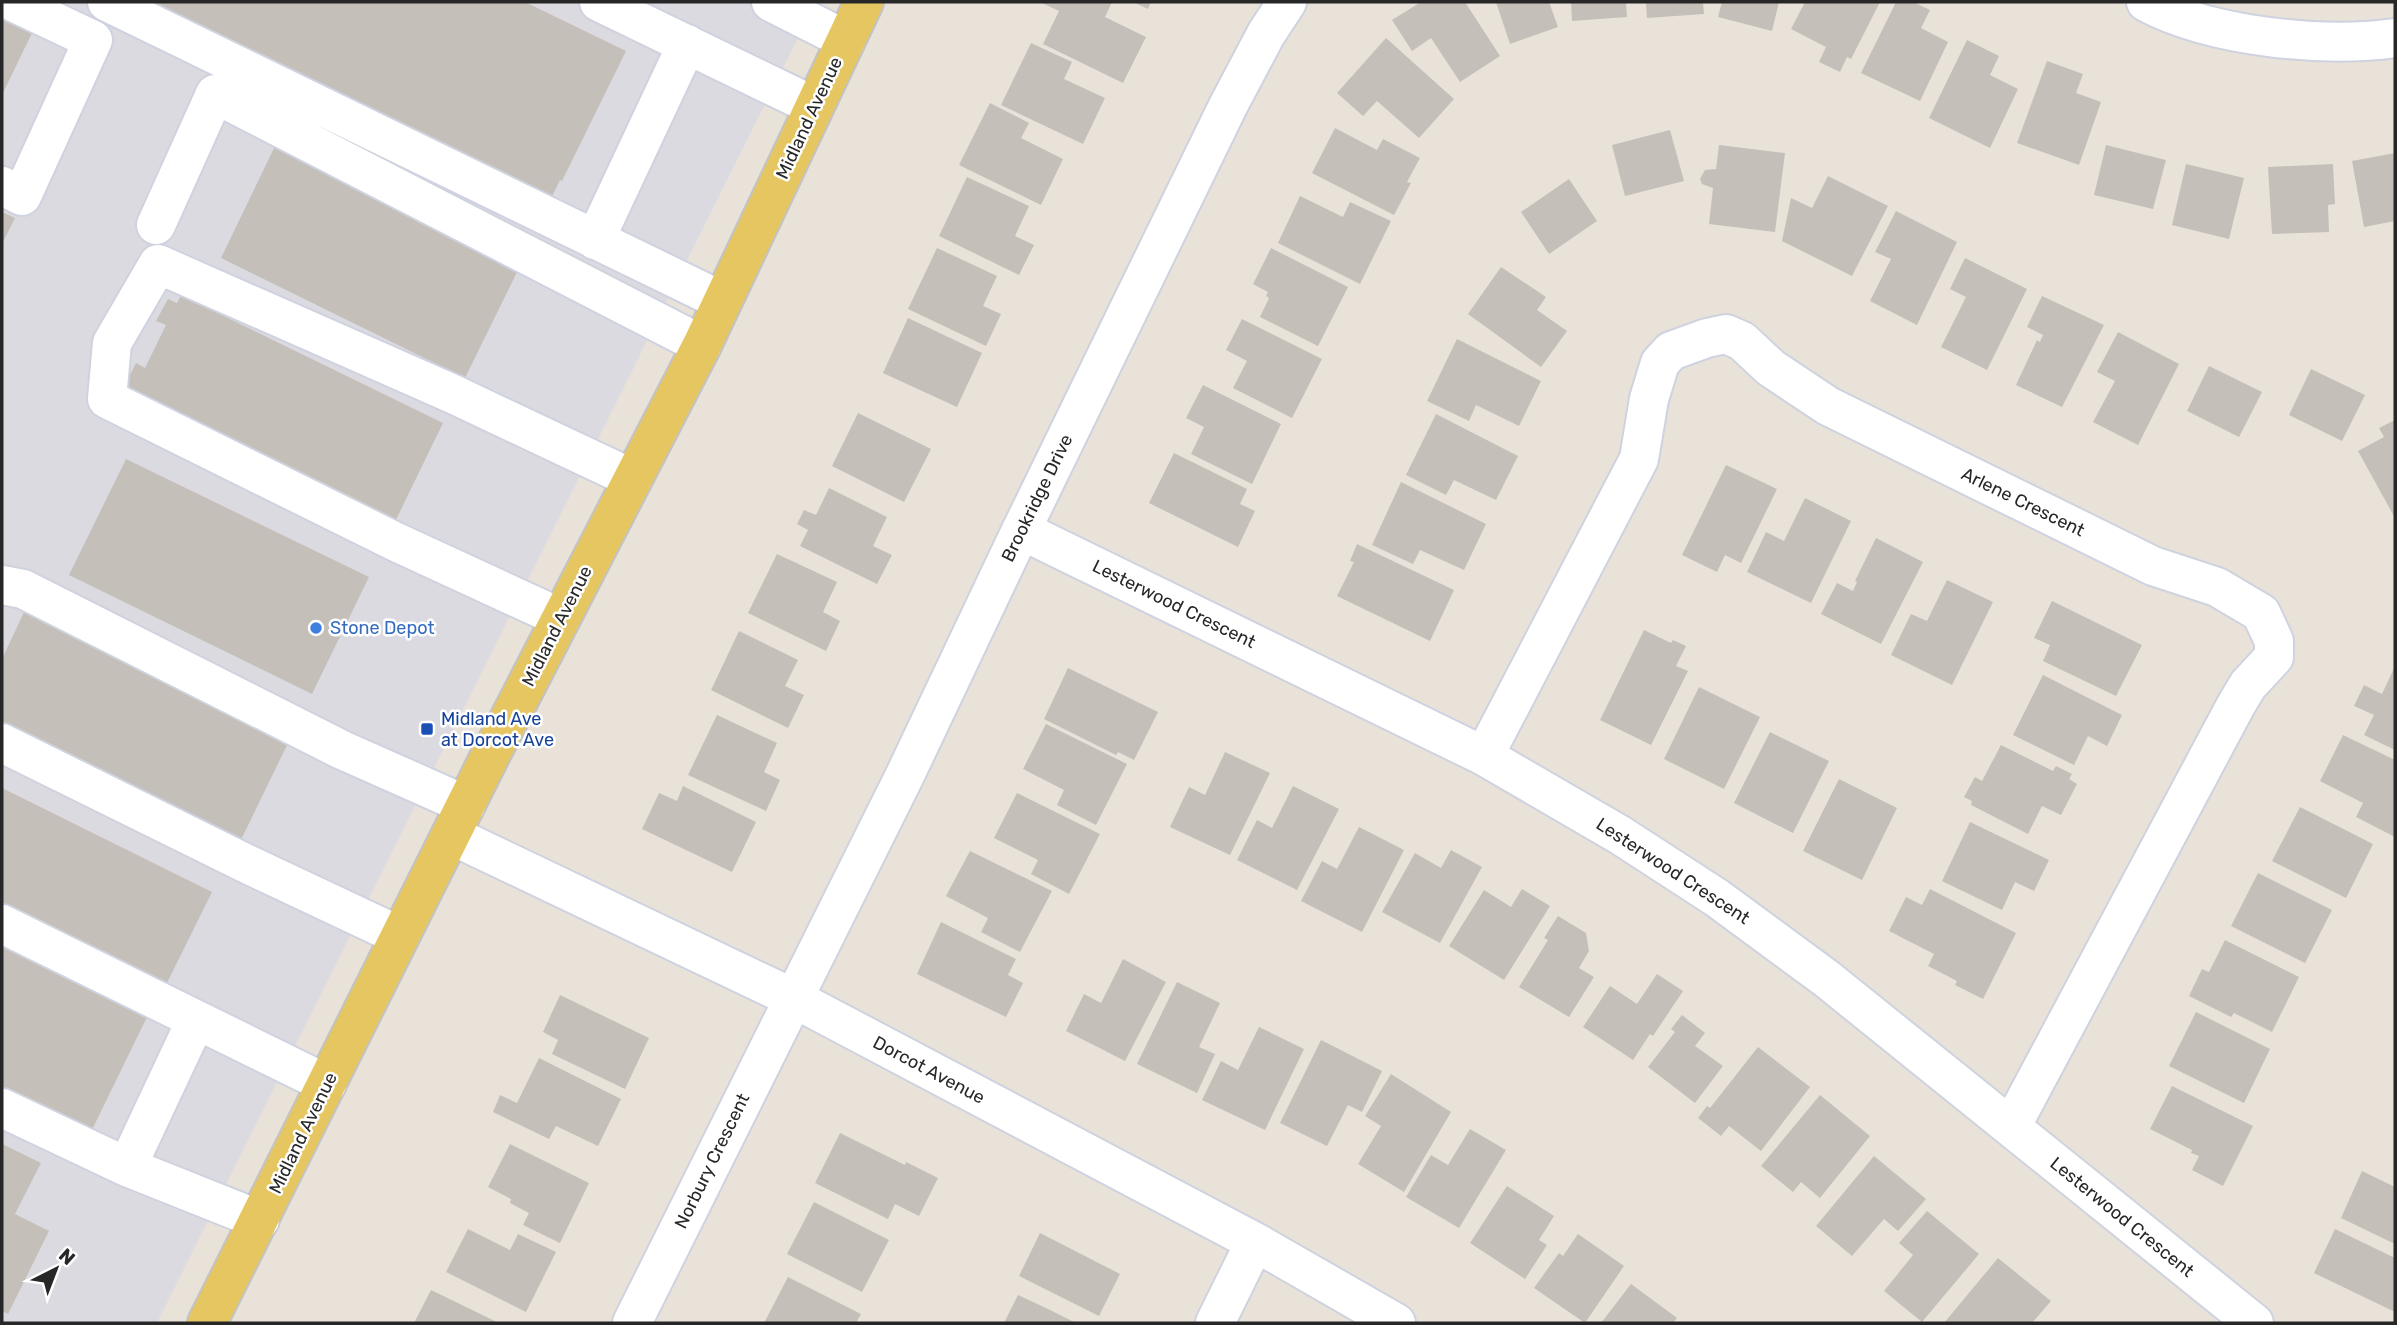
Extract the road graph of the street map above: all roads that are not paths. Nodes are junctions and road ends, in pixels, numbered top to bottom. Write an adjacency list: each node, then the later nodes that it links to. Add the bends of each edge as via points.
1 (13, 2): 12 (street, via 93,40 22,195)
2 (107, 2): 14 (street)
3 (599, 2): 10 (street)
4 (771, 2): 9 (street)
5 (864, 2): 9 (main road, Midland Avenue)
6 (1287, 2): 18 (street, Brookridge Drive, via 1228,106)
7 (2146, 2): 8 (street, via 2205,25 2293,40)
8 (2395, 38)
9 (846, 40): 11 (main road, Midland Avenue)
10 (687, 44): 11 (street); 14 (street)
11 (814, 106): 15 (main road, Midland Avenue)
12 (2, 186)
13 (156, 225): 16 (street, via 215,94)
14 (595, 240): 15 (street)
15 (722, 302): 16 (main road, Midland Avenue)
16 (702, 345): 17 (main road, Midland Avenue)
17 (633, 479): 20 (main road, Midland Avenue); 20 (street, via 158,264 112,343 107,399)
18 (1021, 530): 22 (street, Lesterwood Crescent); 27 (street, Brookridge Drive)
19 (2, 585): 24 (street, Dorcot Avenue, via 23,589 342,750)
20 (561, 618): 24 (main road, Midland Avenue)
21 (2, 743): 26 (street, via 243,862)
22 (1484, 756): 31 (street, Lesterwood Crescent, via 1717,898 1827,979); 31 (street, Arlene Crescent, via 1639,459 1660,363 1671,351 1726,334 1742,341 1771,368 1828,406 2152,566 2217,587 2261,613 2274,641 2274,657 2248,685 2225,725)
23 (2, 772): 26 (street)
24 (459, 820): 26 (main road, Midland Avenue); 27 (street, Dorcot Avenue)
25 (2, 924): 29 (street)
26 (395, 948): 29 (main road, Midland Avenue)
27 (793, 998): 34 (street, Dorcot Avenue); 36 (street, Norbury Crescent)
28 (189, 1035): 32 (street)
29 (327, 1084): 33 (main road, Midland Avenue)
30 (2, 1108): 32 (street)
31 (2011, 1127): 39 (street, Lesterwood Crescent)
32 (127, 1167): 33 (street)
33 (260, 1220): 35 (main road, Midland Avenue)
34 (1255, 1242): 37 (street); 38 (street, Dorcot Avenue)
35 (206, 1323)
36 (632, 1323)
37 (1215, 1323)
38 (1396, 1323)
39 (2254, 1323)

